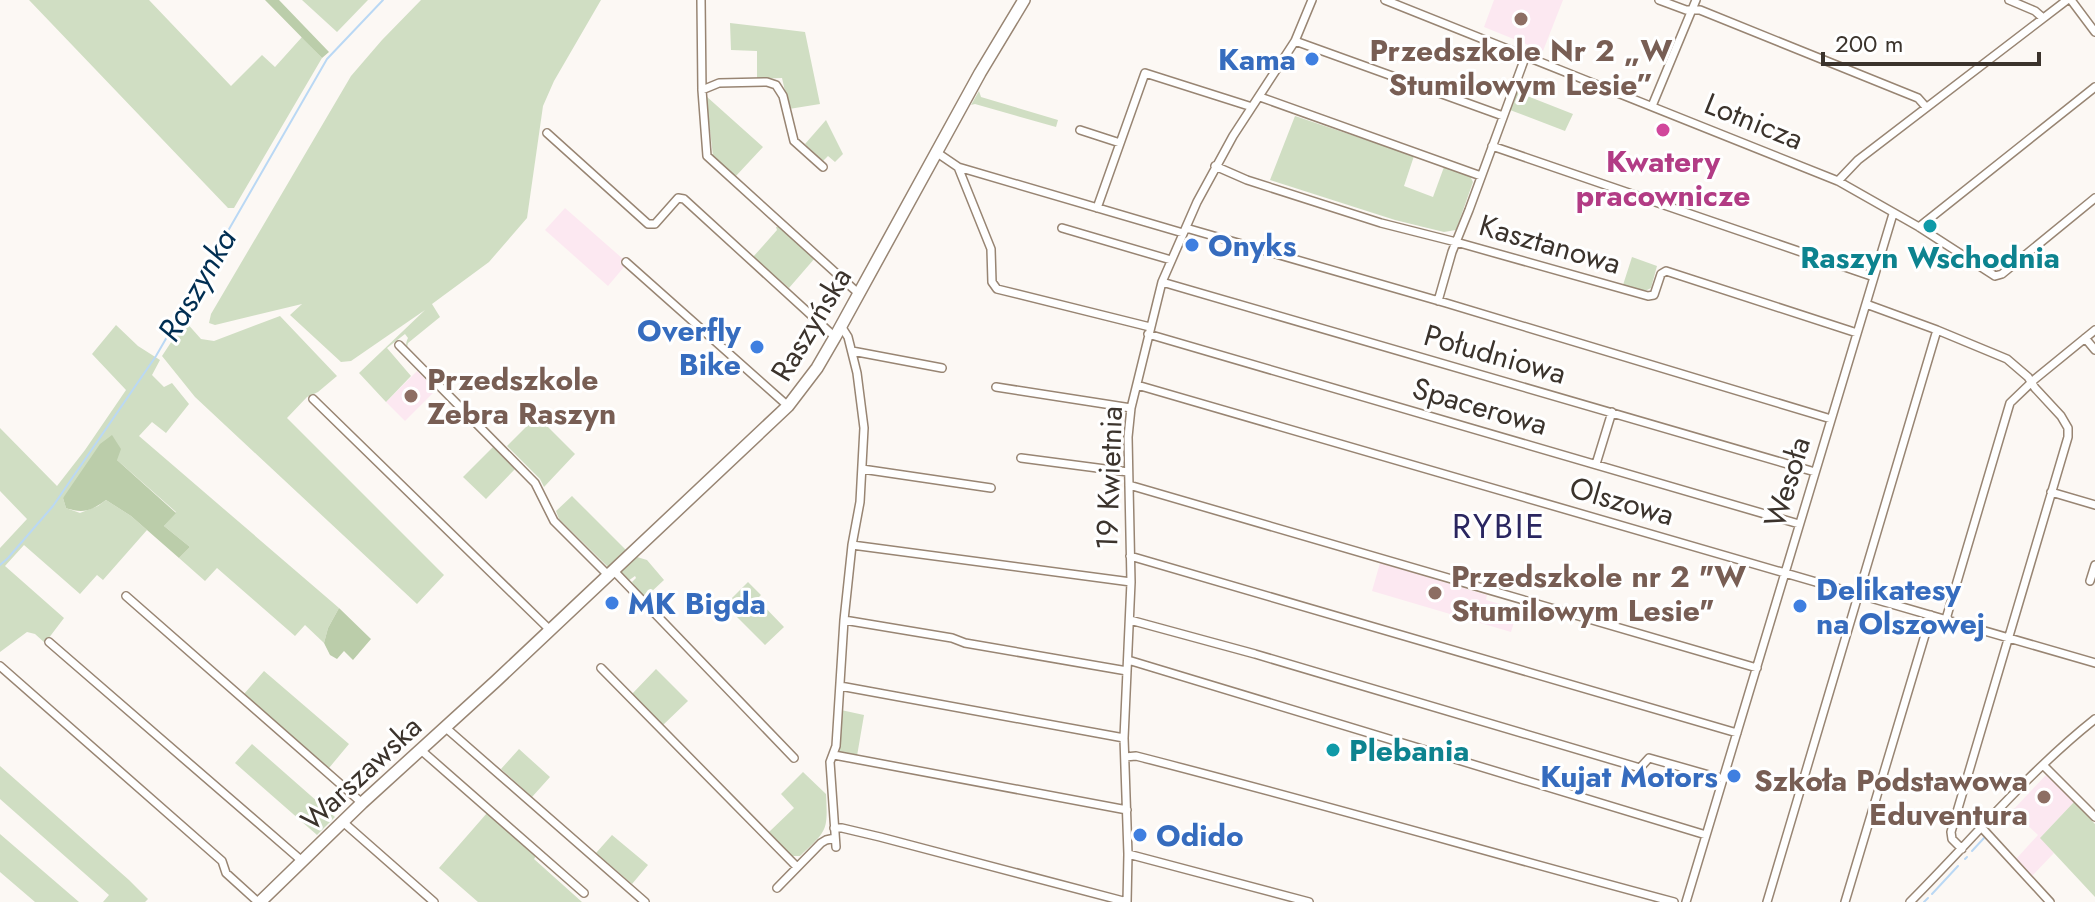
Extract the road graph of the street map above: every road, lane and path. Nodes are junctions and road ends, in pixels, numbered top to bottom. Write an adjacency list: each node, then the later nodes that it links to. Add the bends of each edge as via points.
1 (701, 0): 15 (street)
2 (1024, 0): 25 (street, Raszyńska)
3 (1312, 0): 12 (street, 19 Kwietnia)
4 (1385, 0): 13 (street, Lotnicza)
5 (1659, 0): 9 (street)
6 (1696, 0): 9 (street)
7 (2009, 0): 10 (street)
8 (2069, 0): 10 (street); 11 (street)
9 (1691, 10): 17 (street); 19 (street, via 1918,98)
10 (2043, 18): 19 (street)
11 (2095, 32)
12 (1295, 41): 16 (street, 19 Kwietnia); 20 (street)
13 (1526, 55): 17 (street, Lotnicza); 20 (street)
14 (2095, 87): 34 (street)
15 (702, 90): 27 (street, via 719,83 776,85 794,141); 42 (street, via 708,158)
16 (1260, 97): 18 (street, 19 Kwietnia); 29 (street)
17 (1652, 106): 30 (street, Lotnicza)
18 (1252, 107): 23 (street, via 1145,73); 26 (street, 19 Kwietnia)
19 (1926, 107): 30 (street)
20 (1503, 116): 24 (street)
21 (1080, 130): 23 (street)
22 (547, 133): 47 (street, via 650,225 678,198 684,199)
23 (1120, 143): 32 (street)
24 (1492, 146): 29 (street); 40 (street)
25 (936, 152): 28 (street); 42 (street, Raszyńska)
26 (1215, 166): 36 (street, 19 Kwietnia); 37 (street, Kasztanowa, via 1367,219)
27 (823, 167)
28 (958, 167): 32 (street); 48 (street, Spacerowa, via 991,249 997,289)
29 (1481, 176): 37 (street)
30 (1838, 181): 33 (street, Lotnicza)
31 (2095, 198): 34 (street, Lotnicza, via 1995,276)
32 (1097, 208): 36 (street)
33 (1893, 214): 34 (street, Lotnicza); 40 (street, Wesoła)
34 (1919, 227)
35 (1062, 228): 38 (street)
36 (1184, 230): 38 (street, 19 Kwietnia); 43 (street)
37 (1456, 242): 43 (street); 49 (street, Kasztanowa, via 1652,297 1666,271)
38 (1171, 260): 41 (street, 19 Kwietnia)
39 (626, 262): 59 (street)
40 (1874, 277): 44 (street, Wesoła)
41 (1162, 282): 48 (street, 19 Kwietnia); 61 (street, Południowa)
42 (858, 293): 47 (street, Raszyńska)
43 (1438, 301): 62 (street)
44 (1866, 304): 45 (street); 49 (street, Wesoła)
45 (1937, 330): 55 (street, via 2007,359); 80 (street)
46 (2095, 330): 50 (street)
47 (838, 331): 53 (street, via 848,337); 59 (street, Raszyńska)
48 (1149, 331): 56 (street, 19 Kwietnia); 64 (street, Spacerowa)
49 (1857, 333): 62 (street, Wesoła)
50 (2085, 338): 52 (street); 55 (street)
51 (399, 345): 77 (street, via 535,483 554,521)
52 (2095, 350)
53 (852, 351): 54 (street); 65 (street, via 864,428)
54 (942, 368)
55 (2031, 382): 70 (street, via 2066,422 2068,437); 83 (street, via 2008,408)
56 (1137, 385): 60 (street, 19 Kwietnia); 76 (street, Olszowa)
57 (996, 387): 60 (street)
58 (313, 399): 86 (street)
59 (788, 406): 77 (street, Raszyńska)
60 (1131, 408): 66 (street, 19 Kwietnia)
61 (1612, 412): 64 (street); 67 (street, Południowa)
62 (1831, 419): 67 (street, Wesoła)
63 (1021, 458): 66 (street)
64 (1596, 464): 72 (street, Spacerowa)
65 (862, 469): 69 (street); 73 (street)
66 (1128, 472): 68 (street, 19 Kwietnia)
67 (1815, 472): 72 (street, Wesoła)
68 (1129, 485): 74 (street, 19 Kwietnia); 93 (street)
69 (991, 488)
70 (2051, 492): 71 (street); 87 (street)
71 (2095, 505)
72 (1799, 524): 76 (street, Wesoła)
73 (852, 545): 79 (street); 84 (street)
74 (1130, 556): 79 (street, 19 Kwietnia); 99 (street)
75 (2095, 565): 78 (street)
76 (1784, 573): 80 (street, Olszowa); 93 (street, Wesoła)
77 (612, 574): 86 (street, Raszyńska); 104 (street)
78 (2090, 581)
79 (1131, 582): 85 (street, 19 Kwietnia)
80 (1858, 595): 82 (street, Olszowa); 127 (street)
81 (126, 596): 107 (street)
82 (1931, 615): 83 (street, Olszowa); 128 (street)
83 (1946, 619): 87 (street, Olszowa)
84 (844, 620): 94 (street); 96 (street)
85 (1130, 620): 89 (street, 19 Kwietnia); 106 (street, via 1640,768 1649,758)
86 (550, 630): 95 (street, Raszyńska)
87 (2010, 638): 90 (street, Olszowa); 114 (street, via 1951,832)
88 (49, 642): 116 (street)
89 (1128, 660): 94 (street, 19 Kwietnia); 113 (street)
90 (2095, 663)
91 (0, 666): 120 (street, via 222,861 226,873)
92 (601, 668): 117 (street)
93 (1757, 668): 99 (street, Wesoła)
94 (1127, 671): 100 (street, 19 Kwietnia)
95 (496, 681): 98 (street, Warszawska)
96 (840, 686): 100 (street); 102 (street)
97 (2095, 719): 105 (street)
98 (446, 728): 101 (street, Warszawska); 122 (street)
99 (1737, 733): 106 (street, Wesoła)
100 (1124, 738): 103 (street, 19 Kwietnia)
101 (422, 751): 107 (street, Warszawska); 119 (street)
102 (834, 755): 108 (street); 111 (street)
103 (1125, 757): 108 (street, 19 Kwietnia); 125 (street, via 1314,802)
104 (794, 758)
105 (2043, 765): 109 (street); 112 (street)
106 (1723, 779): 113 (street, Wesoła)
107 (362, 803): 110 (street, Warszawska)
108 (1127, 810): 115 (street, 19 Kwietnia)
109 (2095, 817)
110 (343, 822): 116 (street, Warszawska); 121 (street)
111 (834, 828): 117 (street, via 836,843 824,841); 123 (street)
112 (1982, 828): 114 (street); 130 (street)
113 (1706, 835): 126 (street, Wesoła)
114 (1962, 849): 129 (street)
115 (1128, 854): 123 (street, 19 Kwietnia); 124 (street)
116 (302, 861): 120 (street, Warszawska)
117 (797, 867): 118 (street)
118 (777, 888)
119 (584, 893)
120 (259, 902)
121 (434, 902)
122 (645, 902)
123 (1127, 902)
124 (1309, 902)
125 (1674, 902)
126 (1686, 902)
127 (1767, 902)
128 (1845, 902)
129 (1910, 902)
130 (2050, 902)

